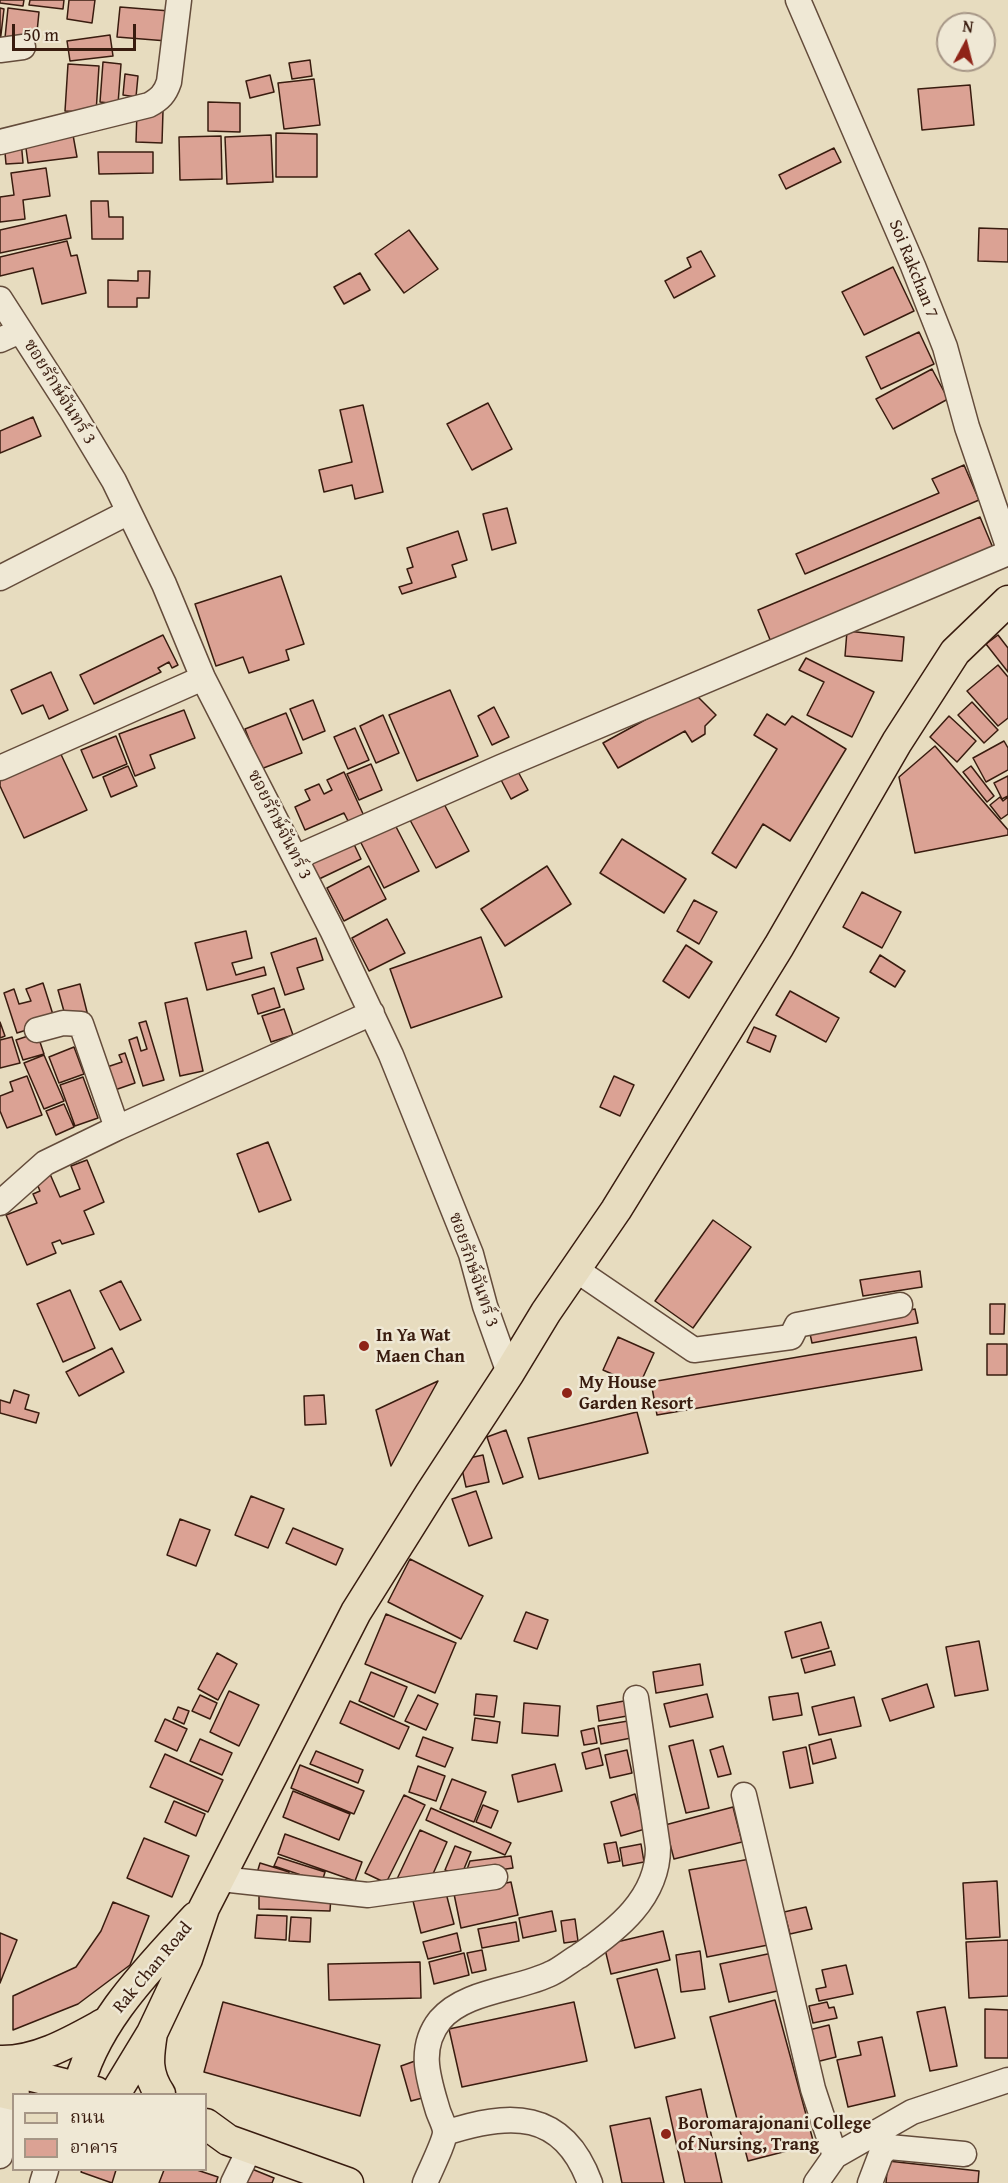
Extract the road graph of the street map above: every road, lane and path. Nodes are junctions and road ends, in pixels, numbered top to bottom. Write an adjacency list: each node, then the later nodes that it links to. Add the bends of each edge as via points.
1 (179, 0): 3 (street, via 169,82 160,99)
2 (798, 0): 7 (street, Soi Rakchan 7, via 945,347)
3 (0, 142)
4 (0, 299): 5 (street, ซอยรักษ์จันทร์ 3)
5 (10, 335): 6 (street, ซอยรักษ์จันทร์ 3, via 78,421)
6 (129, 512): 9 (street); 11 (street, ซอยรักษ์จันทร์ 3)
7 (1008, 546)
8 (1008, 553): 13 (street)
9 (0, 578)
10 (1007, 603): 18 (main road, via 955,652 897,742 779,946 616,1210)
11 (203, 678): 12 (street); 13 (street, ซอยรักษ์จันทร์ 3)
12 (0, 768)
13 (297, 857): 14 (street, ซอยรักษ์จันทร์ 3)
14 (372, 1013): 16 (street); 20 (street, ซอยรักษ์จันทร์ 3, via 471,1254)
15 (37, 1030): 16 (street, via 63,1023 81,1024)
16 (117, 1128): 17 (street, via 45,1163)
17 (0, 1203)
18 (575, 1269): 19 (street, via 694,1350 791,1337 796,1325); 20 (main road)
19 (900, 1305)
20 (509, 1373): 24 (main road, via 356,1611)
21 (636, 1698): 35 (street, via 658,1848 652,1882 644,1899 624,1921 560,1968 461,2003 440,2020 426,2058 427,2076)
22 (744, 1795): 39 (street, via 813,2089)
23 (495, 1877): 24 (street, via 368,1895)
24 (220, 1879): 25 (main road)
25 (204, 1908): 26 (main road, Rak Chan Road); 27 (main road, Rak Chan Road, via 187,1959)
26 (107, 2022): 28 (main road, via 42,2054); 31 (main road, Rak Chan Road, via 91,2053)
27 (152, 2033): 32 (main road, Rak Chan Road); 33 (main road, via 148,2058 152,2081)
28 (0, 2061)
29 (0, 2068): 31 (main road, Rak Chan Road)
30 (1008, 2080): 39 (street, via 912,2112)
31 (86, 2092)
32 (116, 2093)
33 (159, 2093)
34 (12, 2100): 38 (street)
35 (445, 2133): 42 (street); 43 (street, via 500,2119 539,2124 560,2135 575,2152)
36 (222, 2138): 40 (street); 41 (main road)
37 (964, 2154): 45 (street, via 889,2147 881,2154)
38 (0, 2156)
39 (835, 2156): 44 (street)
40 (233, 2183)
41 (348, 2183)
42 (425, 2183)
43 (590, 2183)
44 (816, 2183)
45 (870, 2183)

